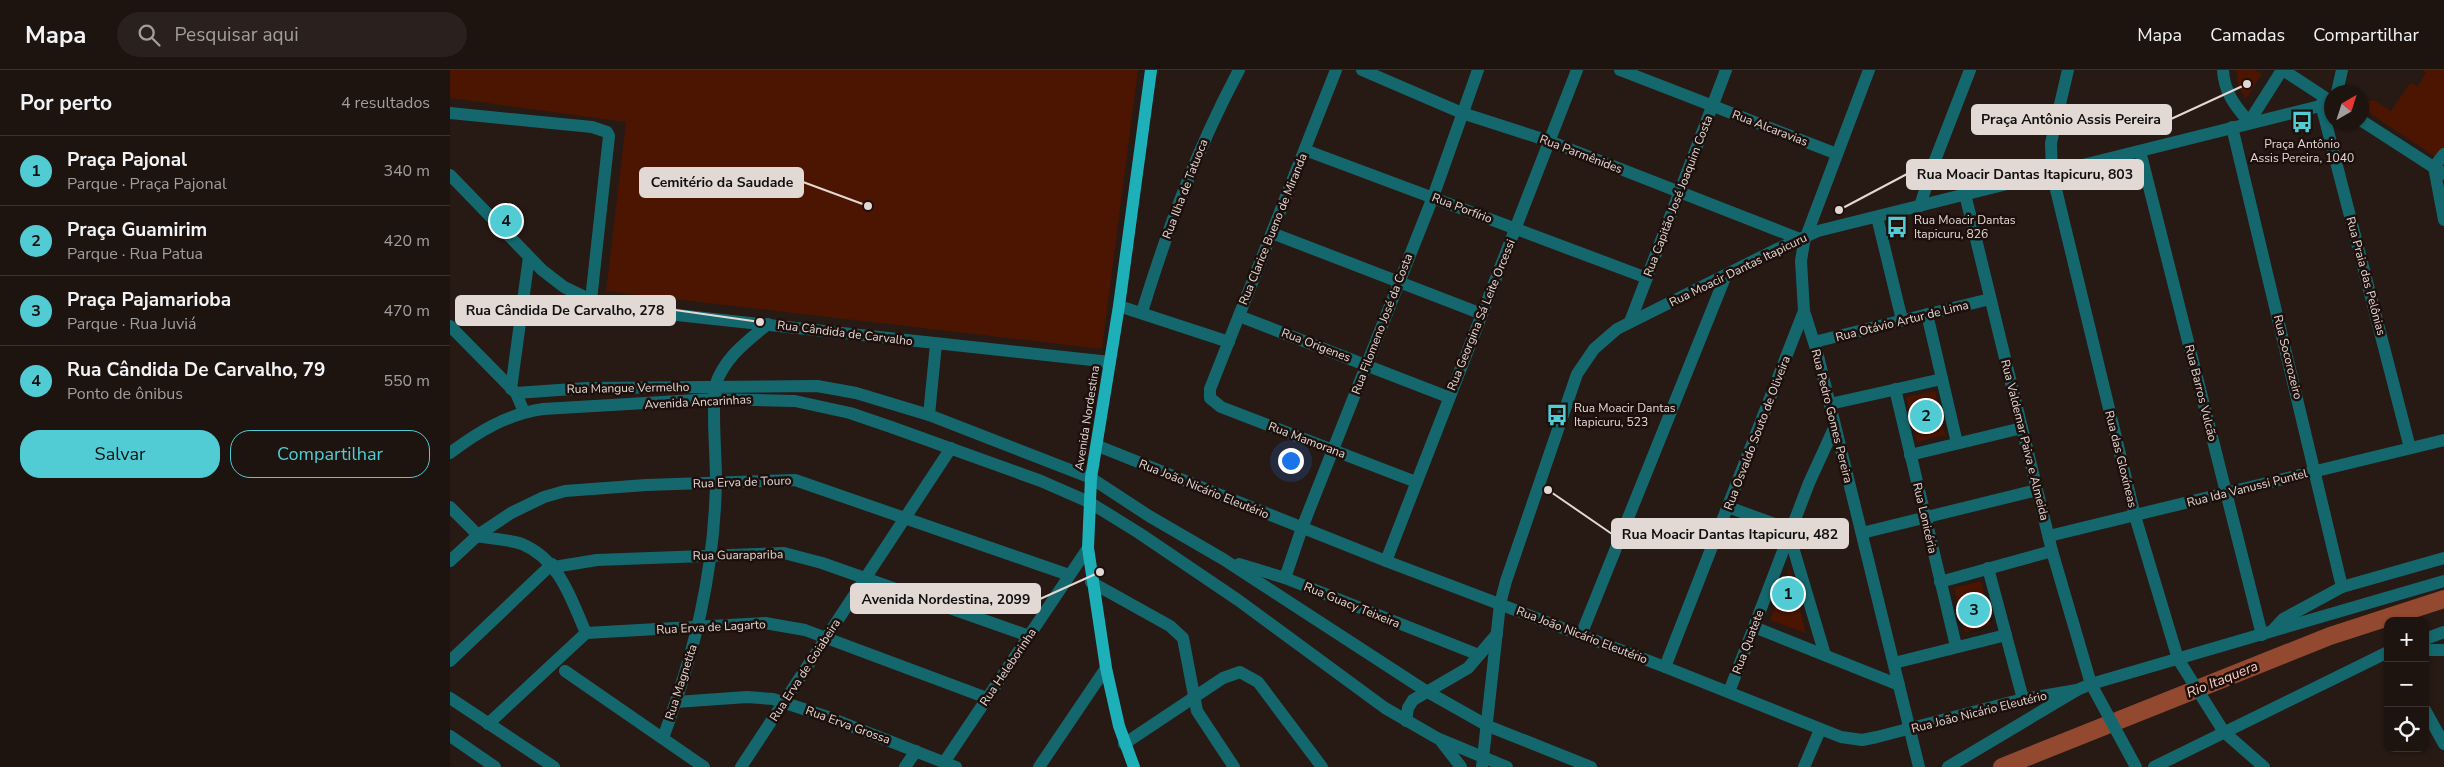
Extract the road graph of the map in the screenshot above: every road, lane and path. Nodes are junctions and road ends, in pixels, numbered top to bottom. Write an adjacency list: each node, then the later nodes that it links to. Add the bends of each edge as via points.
1 (1151, 70): 48 (main road, Avenida Nordestina)
2 (1238, 70): 50 (street, Rua Ilha de Tatuoca, via 1181,194)
3 (1336, 70): 26 (street, Rua Clarice Bueno de Miranda)
4 (1362, 70): 20 (street, Rua Parmênides)
5 (1478, 70): 20 (street, Rua Filomeno José da Costa)
6 (1577, 70): 25 (street, Rua Georgina Sá Leite Orcessi)
7 (1620, 70): 18 (street, Rua Alcaravias)
8 (1726, 70): 18 (street, Rua Capitão José Joaquim Costa)
9 (1869, 70): 28 (street, Rua Pedro Gomes Pereira)
10 (1970, 70): 36 (street)
11 (2068, 70): 31 (street, Rua das Gloxíneas, via 2050,143)
12 (2223, 70): 21 (street, via 2227,91)
13 (2283, 70): 16 (street); 21 (street)
14 (2342, 70): 15 (street)
15 (2339, 85)
16 (2324, 100)
17 (2324, 104): 21 (street, Rua Moacir Dantas Itapicuru)
18 (1712, 106): 28 (street, Rua Alcaravias); 33 (street, Rua Capitão José Joaquim Costa)
19 (450, 113): 46 (street, via 592,127 603,129 609,136)
20 (1462, 113): 25 (street, Rua Parmênides); 35 (street, Rua Filomeno José da Costa)
21 (2249, 122): 23 (street, Rua Moacir Dantas Itapicuru)
22 (2369, 126): 30 (street)
23 (2232, 127): 27 (street, Rua Moacir Dantas Itapicuru); 86 (street, Rua Socorozeiro)
24 (2334, 130): 82 (street, Rua Praia das Pelônias)
25 (1549, 142): 33 (street, Rua Parmênides); 39 (street, Rua Georgina Sá Leite Orcessi)
26 (1305, 150): 35 (street, Rua Porfírio); 40 (street, Rua Clarice Bueno de Miranda)
27 (2140, 151): 31 (street, Rua Moacir Dantas Itapicuru); 91 (street, Rua Barros Vulcão)
28 (1836, 154): 41 (street, Rua Pedro Gomes Pereira)
29 (2444, 154): 30 (street)
30 (2439, 171): 38 (street)
31 (2052, 173): 34 (street, Rua Moacir Dantas Itapicuru); 95 (street, Rua das Gloxíneas)
32 (450, 175): 42 (street, Rua Cândida de Carvalho)
33 (1680, 192): 41 (street, Rua Parmênides); 44 (street, Rua Capitão José Joaquim Costa)
34 (1965, 194): 36 (street, Rua Moacir Dantas Itapicuru); 47 (street, Rua Valdemar Paiva e Almeida)
35 (1433, 197): 39 (street, Rua Porfírio); 45 (street, Rua Filomeno José da Costa)
36 (1920, 206): 37 (street, Rua Moacir Dantas Itapicuru)
37 (1877, 217): 41 (street, Rua Moacir Dantas Itapicuru); 54 (street)
38 (2444, 220)
39 (1515, 228): 44 (street, Rua Porfírio); 51 (street, Rua Georgina Sá Leite Orcessi)
40 (1272, 233): 45 (street); 53 (street, Rua Clarice Bueno de Miranda)
41 (1803, 237): 43 (street, Rua Moacir Dantas Itapicuru); 49 (street, Rua Pedro Gomes Pereira)
42 (529, 257): 46 (street, Rua Cândida de Carvalho, via 564,287); 67 (street)
43 (1726, 275): 55 (street, Rua Moacir Dantas Itapicuru); 126 (street)
44 (1647, 278): 55 (street, Rua Capitão José Joaquim Costa)
45 (1399, 281): 51 (street); 62 (street, Rua Filomeno José da Costa)
46 (591, 300): 56 (street, Rua Cândida de Carvalho, via 677,315)
47 (1990, 300): 52 (street, Rua Otávio Artur de Lima); 76 (street, Rua Valdemar Paiva e Almeida)
48 (1119, 306): 50 (street); 61 (main road, Avenida Nordestina)
49 (1804, 311): 59 (street, Rua Pedro Gomes Pereira); 94 (street, Rua Osvaldo Souto de Oliveira)
50 (1142, 312): 58 (street)
51 (1482, 314): 69 (street, Rua Georgina Sá Leite Orcessi)
52 (1927, 314): 54 (street, Rua Otávio Artur de Lima); 63 (street)
53 (1239, 316): 58 (street, Rua Clarice Bueno de Miranda); 62 (street, Rua Origenes)
54 (1902, 320): 59 (street, Rua Otávio Artur de Lima)
55 (1630, 322): 119 (street, Rua Moacir Dantas Itapicuru, via 1594,349 1577,374)
56 (768, 324): 60 (street, Rua Cândida de Carvalho); 68 (street, via 730,358 719,375)
57 (450, 326): 67 (street)
58 (1229, 342): 65 (street, Rua Clarice Bueno de Miranda)
59 (1814, 342): 71 (street, Rua Pedro Gomes Pereira)
60 (936, 344): 61 (street, Rua Cândida de Carvalho); 73 (street)
61 (1110, 362): 80 (main road, Avenida Nordestina)
62 (1367, 365): 69 (street, Rua Origenes); 83 (street, Rua Filomeno José da Costa)
63 (1942, 379): 66 (street); 79 (street)
64 (638, 388): 67 (street, Rua Mangue Vermelho); 68 (street, Rua Mangue Vermelho); 70 (street)
65 (1210, 389): 83 (street, Rua Mamorana, via 1210,398 1221,407)
66 (1895, 389): 71 (street); 85 (street, Rua Lonicéria)
67 (514, 391): 72 (street)
68 (715, 392): 70 (street, Avenida Ancarinhas); 73 (street, Rua Mangue Vermelho, via 795,385 830,387); 78 (street, Avenida Ancarinhas, via 816,404); 88 (street, Rua Magnetita)
69 (1448, 397): 89 (street, Rua Georgina Sá Leite Orcessi)
70 (638, 404): 72 (street, Avenida Ancarinhas)
71 (1830, 404): 75 (street, Rua Pedro Gomes Pereira)
72 (524, 412): 84 (street, Avenida Ancarinhas, via 484,429)
73 (929, 415): 74 (street, Rua Mangue Vermelho)
74 (944, 421): 78 (street); 87 (street, Rua Mangue Vermelho)
75 (1835, 426): 99 (street, Rua Quatete, via 1808,483); 100 (street, Rua Pedro Gomes Pereira)
76 (2022, 428): 79 (street); 90 (street, Rua Valdemar Paiva e Almeida)
77 (2444, 440): 82 (street, Rua Ida Vanussi Puntel)
78 (939, 443): 81 (street, Avenida Ancarinhas)
79 (1957, 443): 85 (street)
80 (1098, 446): 87 (main road, Avenida Nordestina); 98 (street, Rua João Nicário Eleutério)
81 (952, 448): 92 (street, Avenida Ancarinhas); 97 (street, Rua Erva de Goiabeira)
82 (2410, 448): 86 (street, Rua Ida Vanussi Puntel)
83 (1332, 451): 89 (street, Rua Mamorana); 98 (street, Rua Filomeno José da Costa)
84 (450, 452)
85 (1910, 455): 96 (street, Rua Lonicéria)
86 (2316, 470): 91 (street, Rua Ida Vanussi Puntel); 118 (street, Rua Socorozeiro)
87 (1092, 478): 92 (main road, Avenida Nordestina); 107 (street, Rua Mangue Vermelho)
88 (716, 482): 97 (street, Rua Erva de Touro, via 795,480); 101 (street, Rua Erva de Touro, via 565,491 527,504); 105 (street, Rua Magnetita)
89 (1416, 482): 109 (street, Rua Georgina Sá Leite Orcessi)
90 (2037, 490): 96 (street); 102 (street, Rua Valdemar Paiva e Almeida)
91 (2226, 492): 95 (street, Rua Ida Vanussi Puntel); 124 (street, Rua Barros Vulcão)
92 (1089, 502): 103 (main road, Avenida Nordestina); 155 (street, Avenida Ancarinhas, via 1238,600)
93 (450, 507): 101 (street)
94 (1728, 507): 99 (street); 140 (street, Rua Osvaldo Souto de Oliveira)
95 (2134, 516): 102 (street, Rua Ida Vanussi Puntel); 137 (street, Rua das Gloxíneas)
96 (1925, 517): 100 (street); 117 (street, Rua Lonicéria)
97 (906, 518): 112 (street, Rua Erva de Touro); 114 (street, Rua Erva de Goiabeira)
98 (1302, 528): 109 (street, Rua João Nicário Eleutério); 113 (street, Rua Filomeno José da Costa)
99 (1790, 532): 121 (street, Rua Quatete); 136 (street)
100 (1862, 533): 139 (street, Rua Pedro Gomes Pereira)
101 (477, 536): 108 (street, Rua Erva de Touro); 110 (street, via 520,543)
102 (2049, 536): 104 (street, Rua Valdemar Paiva e Almeida)
103 (1088, 548): 112 (street, Rua Heleborinha); 116 (main road, Avenida Nordestina)
104 (2052, 551): 111 (street); 143 (street, Rua Valdemar Paiva e Almeida)
105 (710, 556): 110 (street, Rua Guarapariba, via 598,560); 114 (street, Rua Guarapariba, via 784,553); 120 (street, Rua Magnetita)
106 (2444, 558): 118 (street)
107 (1223, 559): 113 (street, Rua Guacy Teixeira); 146 (street)
108 (450, 561)
109 (1386, 561): 119 (street, Rua João Nicário Eleutério)
110 (553, 566): 123 (street, via 560,574); 138 (street)
111 (1988, 568): 117 (street); 127 (street)
112 (1069, 575): 128 (street, Rua Heleborinha)
113 (1285, 578): 135 (street, Rua Guacy Teixeira)
114 (865, 579): 128 (street, Rua Guarapariba); 130 (street, Rua Erva de Goiabeira)
115 (2444, 581): 124 (street)
116 (1092, 582): 141 (main road, Avenida Nordestina); 148 (street, via 1179,632 1185,646)
117 (1940, 582): 131 (street, Rua Lonicéria)
118 (2342, 587): 124 (street, via 2283,619)
119 (1500, 604): 125 (street, Rua Moacir Dantas Itapicuru); 126 (street, Rua João Nicário Eleutério)
120 (699, 627): 123 (street, Rua Erva de Lagarto); 130 (street, Rua Erva de Lagarto, via 777,624 805,630); 152 (street, Rua Magnetita)
121 (1754, 627): 136 (street); 147 (street, Rua Quatete)
122 (2444, 632): 129 (street)
123 (586, 633): 156 (street)
124 (2267, 633): 137 (street)
125 (1497, 634): 135 (street); 157 (street, Rua Moacir Dantas Itapicuru)
126 (1581, 635): 140 (street, Rua João Nicário Eleutério)
127 (2006, 635): 131 (street); 151 (street)
128 (1029, 636): 150 (street, Rua Heleborinha)
129 (2429, 638)
130 (825, 639): 150 (street, Rua Erva de Lagarto); 153 (street, Rua Erva de Goiabeira)
131 (1956, 646): 139 (street)
132 (2429, 650): 133 (street)
133 (2444, 650)
134 (2384, 654): 158 (street)
135 (1479, 655): 146 (street, via 1459,674)
136 (1825, 655): 144 (street)
137 (2178, 659): 143 (street); 158 (street, Rua das Gloxíneas)
138 (450, 661)
139 (1894, 663): 144 (street, Rua Pedro Gomes Pereira)
140 (1665, 667): 147 (street, Rua João Nicário Eleutério)
141 (1106, 668): 164 (main road, Avenida Nordestina); 174 (street)
142 (565, 671): 162 (street)
143 (2091, 684): 145 (street); 184 (street, Rua Valdemar Paiva e Almeida)
144 (1899, 685): 159 (street, Rua Pedro Gomes Pereira)
145 (2077, 690): 151 (street, Rua João Nicário Eleutério); 183 (street)
146 (1426, 691): 155 (street, via 1410,703); 157 (street)
147 (1729, 692): 160 (street, Rua João Nicário Eleutério)
148 (1193, 697): 164 (street); 176 (street, via 1203,723); 177 (street, via 1230,674 1245,673 1258,682)
149 (450, 698): 156 (street)
150 (987, 698): 168 (street, Rua Heleborinha)
151 (2023, 699): 159 (street, Rua João Nicário Eleutério)
152 (676, 702): 153 (street, Rua Erva Grossa, via 747,697); 162 (street, Rua Magnetita)
153 (785, 702): 166 (street, Rua Erva Grossa); 172 (street, Rua Erva de Goiabeira)
154 (2429, 717): 165 (street)
155 (1406, 721): 163 (street, Avenida Ancarinhas)
156 (488, 724): 170 (street)
157 (1488, 726): 167 (street, Rua Moacir Dantas Itapicuru); 180 (street)
158 (2220, 727): 185 (street); 186 (street, Rua das Gloxíneas)
159 (1910, 729): 160 (street, Rua João Nicário Eleutério, via 1862,740); 182 (street, Rua Pedro Gomes Pereira)
160 (1820, 730): 181 (street)
161 (450, 736): 169 (street)
162 (663, 738): 171 (street)
163 (1437, 738): 167 (street, Avenida Ancarinhas); 178 (street)
164 (1124, 744): 175 (main road, Avenida Nordestina)
165 (2444, 744)
166 (916, 751): 168 (street, Rua Erva Grossa); 173 (street)
167 (1483, 763): 179 (street, Avenida Ancarinhas)
168 (951, 764)
169 (491, 766)
170 (554, 767)
171 (704, 767)
172 (741, 767)
173 (905, 767)
174 (1039, 767)
175 (1134, 767)
176 (1234, 767)
177 (1322, 767)
178 (1461, 767)
179 (1507, 767)
180 (1590, 767)
181 (1804, 767)
182 (1919, 767)
183 (1948, 767)
184 (2136, 767)
185 (2154, 767)
186 (2264, 767)

